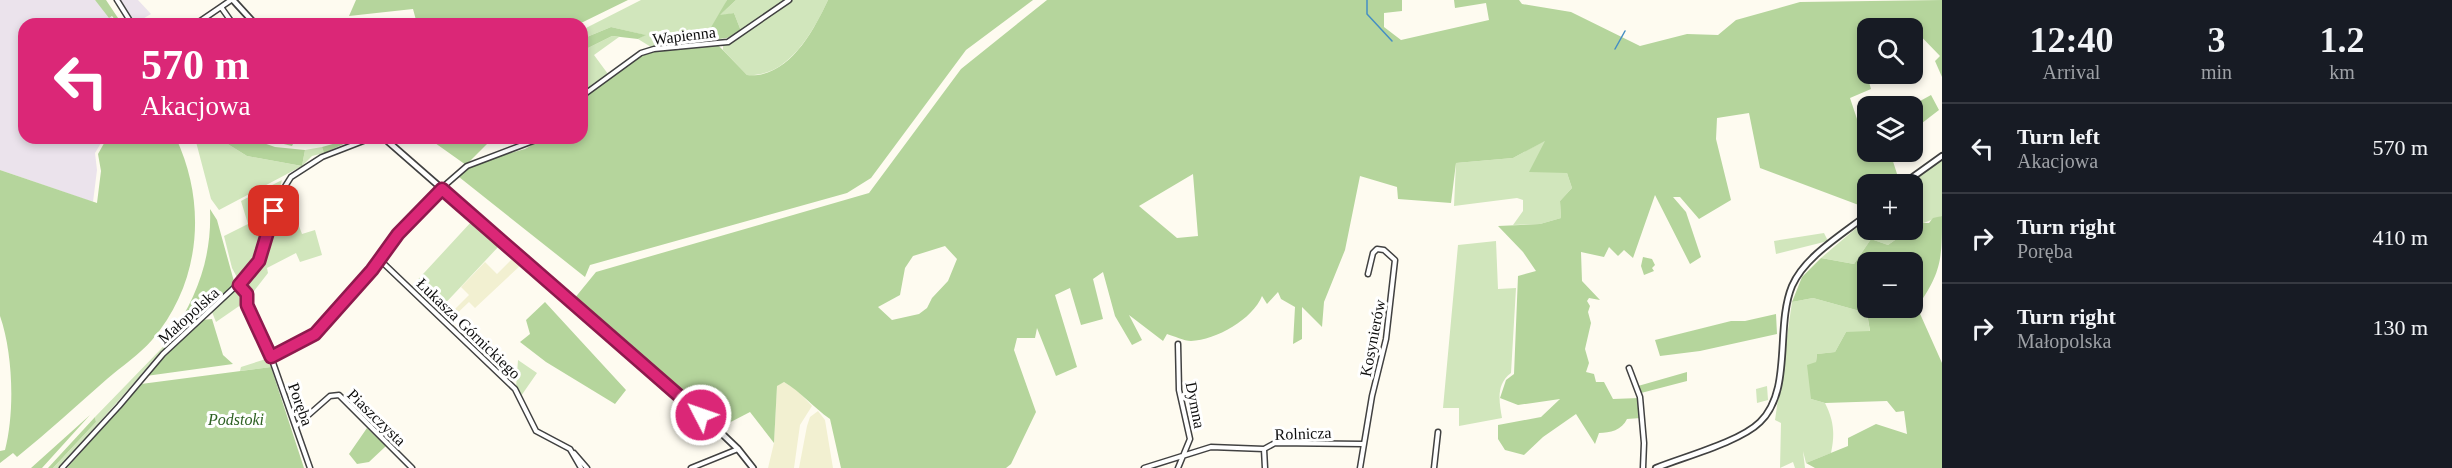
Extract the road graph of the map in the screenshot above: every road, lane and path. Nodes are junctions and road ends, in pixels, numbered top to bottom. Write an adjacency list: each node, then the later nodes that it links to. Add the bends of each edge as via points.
1 (117, 0): 5 (street)
2 (232, 0): 4 (street); 8 (street)
3 (789, 0): 9 (street, Wapienna, via 728,42 641,53)
4 (221, 7): 6 (street); 7 (street)
5 (128, 18)
6 (208, 18)
7 (229, 18)
8 (249, 18)
9 (588, 92)
10 (355, 144): 19 (street, Małopolska, via 322,157 291,177 279,196 265,249)
11 (391, 144): 15 (street)
12 (525, 144): 15 (street, via 467,166)
13 (1942, 156): 14 (street)
14 (1917, 174)
15 (442, 189): 17 (street, via 398,234); 26 (street)
16 (1857, 223): 43 (street, via 1797,278 1786,309 1777,390 1766,416 1746,432)
17 (380, 260): 21 (street, via 315,334); 28 (street, Łukasza Górnickiego, via 515,389 536,431)
18 (1368, 273): 25 (street, Kosynierów, via 1377,249 1395,260 1386,339)
19 (239, 285): 21 (street, Poręba, via 247,294 247,305); 30 (street, Małopolska, via 192,324)
20 (1178, 344): 29 (street, Dymna, via 1179,390 1190,433)
21 (271, 357): 23 (street, Poręba)
22 (1629, 368): 42 (street, via 1640,397)
23 (296, 426): 31 (street, Poręba); 32 (street, Piaszczysta, via 330,396 339,394)
24 (1438, 432): 41 (street)
25 (1363, 444): 27 (street, Rolnicza, via 1275,443); 40 (street, Kosynierów)
26 (738, 449): 35 (street); 36 (street)
27 (1264, 449): 29 (street, via 1211,447); 39 (street, Rolnicza)
28 (573, 453): 33 (street); 34 (street)
29 (1184, 455): 37 (street); 38 (street, Dymna)
30 (62, 468)
31 (310, 468)
32 (412, 468)
33 (581, 468)
34 (587, 468)
35 (691, 468)
36 (753, 468)
37 (1144, 468)
38 (1178, 468)
39 (1265, 468)
40 (1360, 468)
41 (1434, 468)
42 (1643, 468)
43 (1656, 468)

